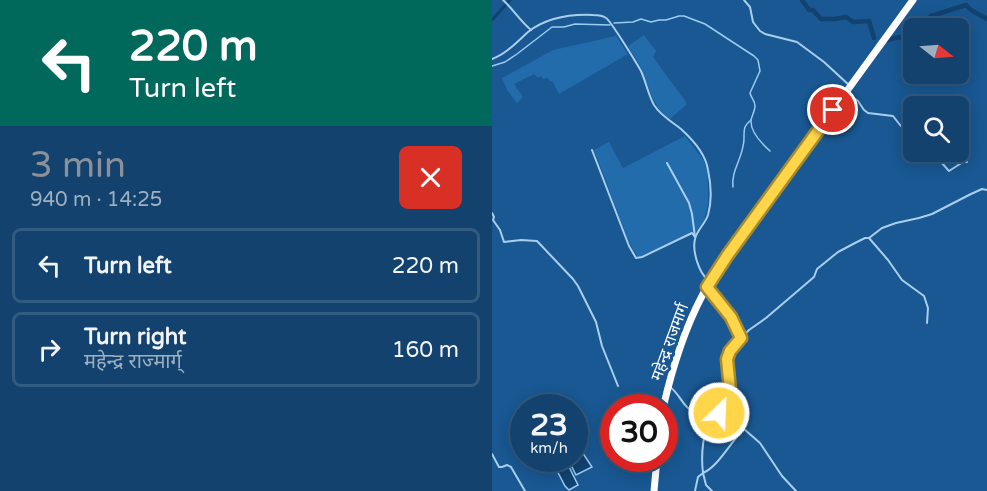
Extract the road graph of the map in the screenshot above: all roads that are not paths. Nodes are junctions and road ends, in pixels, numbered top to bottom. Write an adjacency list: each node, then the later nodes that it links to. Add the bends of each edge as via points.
1 (744, 0): 6 (street, via 759,31 797,42 820,58)
2 (913, 0): 6 (highway, महेन्द्र राजमार्ग)
3 (503, 1): 4 (street)
4 (531, 30): 5 (street); 14 (street, via 547,20 592,15 610,22 637,65 658,111 683,131 707,162 709,210)
5 (492, 59)
6 (848, 89): 7 (street, via 868,113 893,116); 16 (highway, महेन्द्र राजमार्ग)
7 (903, 128)
8 (592, 150): 14 (street, via 636,258 692,233)
9 (941, 162): 10 (street, via 949,171)
10 (963, 162)
11 (667, 163): 14 (street, via 689,203)
12 (987, 190): 15 (street, via 932,214 889,225)
13 (492, 213): 19 (street, via 504,242 537,241 573,279 596,322)
14 (695, 237): 16 (street, via 694,250)
15 (869, 238): 17 (street, via 902,280 924,296); 18 (street, via 830,258 814,277)
16 (709, 285): 18 (street); 20 (highway, महेन्द्र राजमार्ग, via 683,337)
17 (927, 323)
18 (741, 338): 22 (street, via 727,359)
19 (618, 386)
20 (668, 387): 21 (highway, महेन्द्र राजमार्ग); 23 (street, via 693,412)
21 (666, 394)
22 (728, 408): 23 (street); 24 (street)
23 (714, 415): 27 (street, via 707,424)
24 (744, 429): 27 (street); 32 (street, via 760,443)
25 (492, 454): 28 (street, via 500,466 511,467)
26 (656, 472): 29 (highway)
27 (703, 473): 30 (street); 31 (street)
28 (525, 491)
29 (654, 491)
30 (695, 491)
31 (712, 491)
32 (796, 491)

